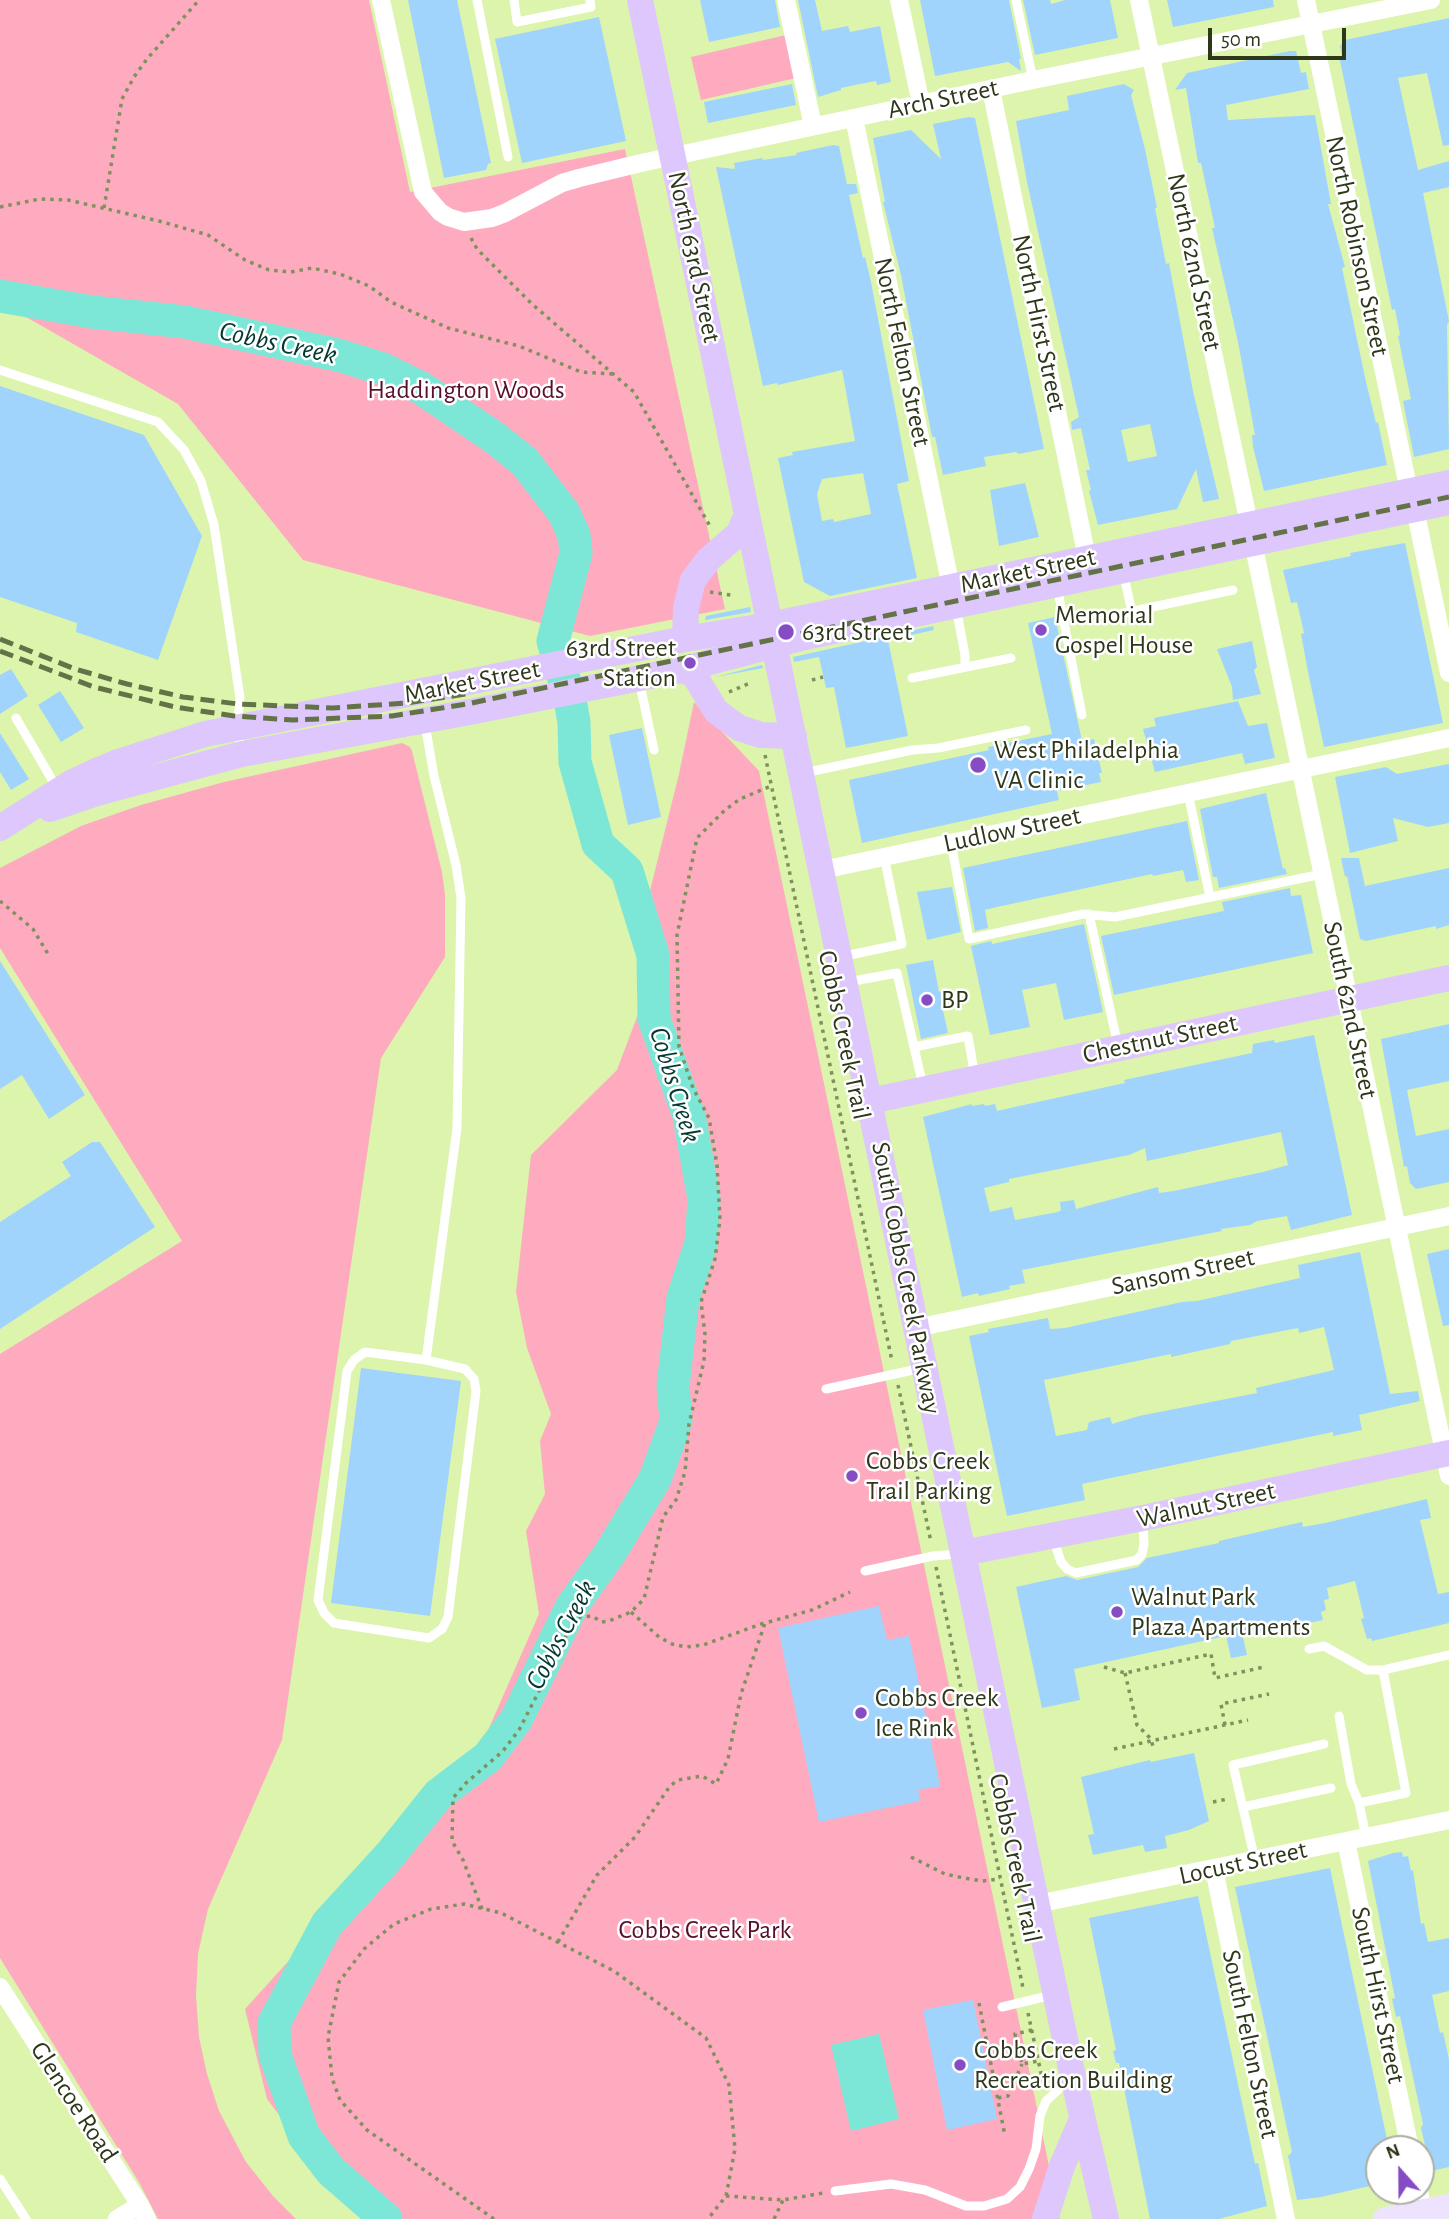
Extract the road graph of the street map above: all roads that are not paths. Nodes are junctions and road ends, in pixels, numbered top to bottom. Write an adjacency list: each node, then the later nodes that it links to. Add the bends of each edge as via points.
1 (381, 0): 20 (street, Arch Street, via 423,192 448,218 464,222 498,216 562,183)
2 (477, 0): 19 (lane)
3 (514, 0): 4 (lane, via 517,22 591,7)
4 (590, 0)
5 (640, 0): 20 (main road, North 63rd Street)
6 (786, 0): 18 (street)
7 (899, 0): 16 (street)
8 (1016, 0): 14 (lane)
9 (1139, 0): 13 (street, North 62nd Street)
10 (1306, 0): 12 (street, North Robinson Street)
11 (1431, 0): 12 (street, Arch Street)
12 (1311, 25): 13 (street, Arch Street); 23 (street, North Robinson Street)
13 (1150, 57): 14 (street, Arch Street); 26 (street, North 62nd Street)
14 (1033, 80): 15 (street, Arch Street)
15 (991, 89): 16 (street, Arch Street); 27 (street, North Hirst Street)
16 (921, 104): 17 (street, Arch Street)
17 (854, 118): 18 (street, Arch Street); 31 (street, North Felton Street)
18 (813, 126): 20 (street, Arch Street)
19 (508, 157)
20 (673, 157): 25 (main road, North 63rd Street)
21 (0, 370): 45 (lane, via 158,422 184,450 201,481 214,525 240,698)
22 (1449, 483): 23 (main road, Market Street)
23 (1412, 500): 24 (main road, Market Street); 26 (main road, Market Street); 39 (street, North Robinson Street)
24 (1449, 502)
25 (747, 514): 34 (main road, North 63rd Street); 35 (main road, via 739,533 693,580)
26 (1251, 534): 27 (main road, Market Street); 28 (main road, Market Street); 51 (street, South 62nd Street)
27 (1087, 558): 31 (main road, Market Street)
28 (1123, 571): 29 (main road, Market Street); 32 (lane)
29 (1057, 584): 31 (main road, Market Street); 42 (lane)
30 (1233, 590): 32 (lane)
31 (953, 596): 34 (main road, Market Street); 37 (lane)
32 (1132, 612): 33 (lane)
33 (1110, 616)
34 (773, 634): 35 (main road, Market Street); 38 (main road, Market Street); 47 (main road, South Cobbs Creek Parkway)
35 (685, 639): 45 (main road, Market Street)
36 (1011, 657): 37 (lane)
37 (965, 667): 41 (lane)
38 (680, 670): 40 (main road, Market Street); 47 (main road, via 693,673 716,711 739,728 761,735)
39 (1449, 673)
40 (639, 678): 44 (main road, Market Street); 49 (lane)
41 (912, 678)
42 (1082, 715)
43 (16, 718): 53 (lane)
44 (425, 720): 50 (main road, Market Street); 73 (lane, via 461,898 457,1128)
45 (237, 727): 50 (lane); 53 (main road, Market Street, via 118,762)
46 (1026, 730): 52 (lane)
47 (794, 736): 52 (main road, South Cobbs Creek Parkway)
48 (1449, 738): 51 (street, Ludlow Street)
49 (654, 750)
50 (242, 754): 55 (main road, Market Street)
51 (1300, 769): 54 (street, Ludlow Street); 59 (street, South 62nd Street)
52 (802, 774): 58 (main road, South Cobbs Creek Parkway)
53 (59, 791): 55 (main road, Market Street)
54 (1188, 793): 56 (street, Ludlow Street); 60 (lane)
55 (2, 823)
56 (950, 843): 57 (street, Ludlow Street); 61 (lane, via 970,939)
57 (884, 856): 58 (street, Ludlow Street); 62 (lane, via 902,944)
58 (822, 870): 62 (main road, South Cobbs Creek Parkway)
59 (1322, 874): 60 (lane); 64 (street, South 62nd Street)
60 (1210, 897): 61 (lane, via 1115,917)
61 (1089, 914): 66 (lane)
62 (843, 970): 65 (lane, via 897,973); 69 (main road, South Cobbs Creek Parkway)
63 (1449, 978): 64 (main road, Chestnut Street)
64 (1348, 999): 66 (main road, Chestnut Street); 71 (street, South 62nd Street)
65 (914, 1047): 67 (lane, via 968,1036); 68 (lane)
66 (1118, 1048): 67 (main road, Chestnut Street)
67 (975, 1078): 68 (main road, Chestnut Street)
68 (923, 1089): 69 (main road, Chestnut Street)
69 (870, 1101): 72 (main road, South Cobbs Creek Parkway)
70 (1449, 1216): 71 (street, Sansom Street)
71 (1396, 1226): 72 (street, Sansom Street); 76 (street, South 62nd Street)
72 (916, 1328): 74 (main road, South Cobbs Creek Parkway)
73 (426, 1360): 73 (lane, via 366,1352 347,1371 318,1600 334,1623 429,1638 442,1629 448,1617 476,1391 474,1379 465,1369)
74 (924, 1367): 75 (lane); 79 (main road, South Cobbs Creek Parkway)
75 (826, 1389)
76 (1447, 1461): 77 (main road, Walnut Street)
77 (1143, 1518): 78 (main road, Walnut Street); 78 (lane, via 1144,1544 1137,1560 1076,1573 1061,1562)
78 (1052, 1537): 79 (main road, Walnut Street)
79 (963, 1553): 80 (lane); 94 (main road, South Cobbs Creek Parkway)
80 (865, 1571)
81 (1309, 1649): 83 (lane, via 1324,1646 1367,1670)
82 (1449, 1655): 83 (lane)
83 (1383, 1670): 87 (lane, via 1406,1793)
84 (1339, 1716): 87 (lane, via 1351,1784)
85 (1324, 1744): 88 (lane, via 1233,1765)
86 (1331, 1788): 88 (lane)
87 (1359, 1803): 90 (lane)
88 (1243, 1807): 92 (lane)
89 (1449, 1819): 90 (street, Locust Street)
90 (1366, 1837): 91 (street, Locust Street)
91 (1346, 1841): 92 (street, Locust Street); 100 (street, South Hirst Street)
92 (1255, 1860): 93 (street, Locust Street)
93 (1214, 1869): 94 (street, Locust Street); 109 (street, South Felton Street)
94 (1037, 1905): 96 (main road, South Cobbs Creek Parkway)
95 (0, 1987): 104 (street, Glencoe Road)
96 (1056, 1994): 97 (lane); 98 (main road, South Cobbs Creek Parkway)
97 (1002, 2007)
98 (1073, 2077): 99 (main road, South Cobbs Creek Parkway); 102 (lane, via 1046,2101 1029,2169 1007,2199 966,2206 925,2190 891,2184)
99 (1082, 2119): 107 (main road); 108 (main road, South Cobbs Creek Parkway)
100 (1407, 2135)
101 (0, 2179): 105 (lane)
102 (835, 2191)
103 (1413, 2205): 110 (main road)
104 (144, 2212): 106 (street)
105 (26, 2219)
106 (117, 2219)
107 (1045, 2219)
108 (1107, 2219)
109 (1286, 2219)
110 (1385, 2219)

